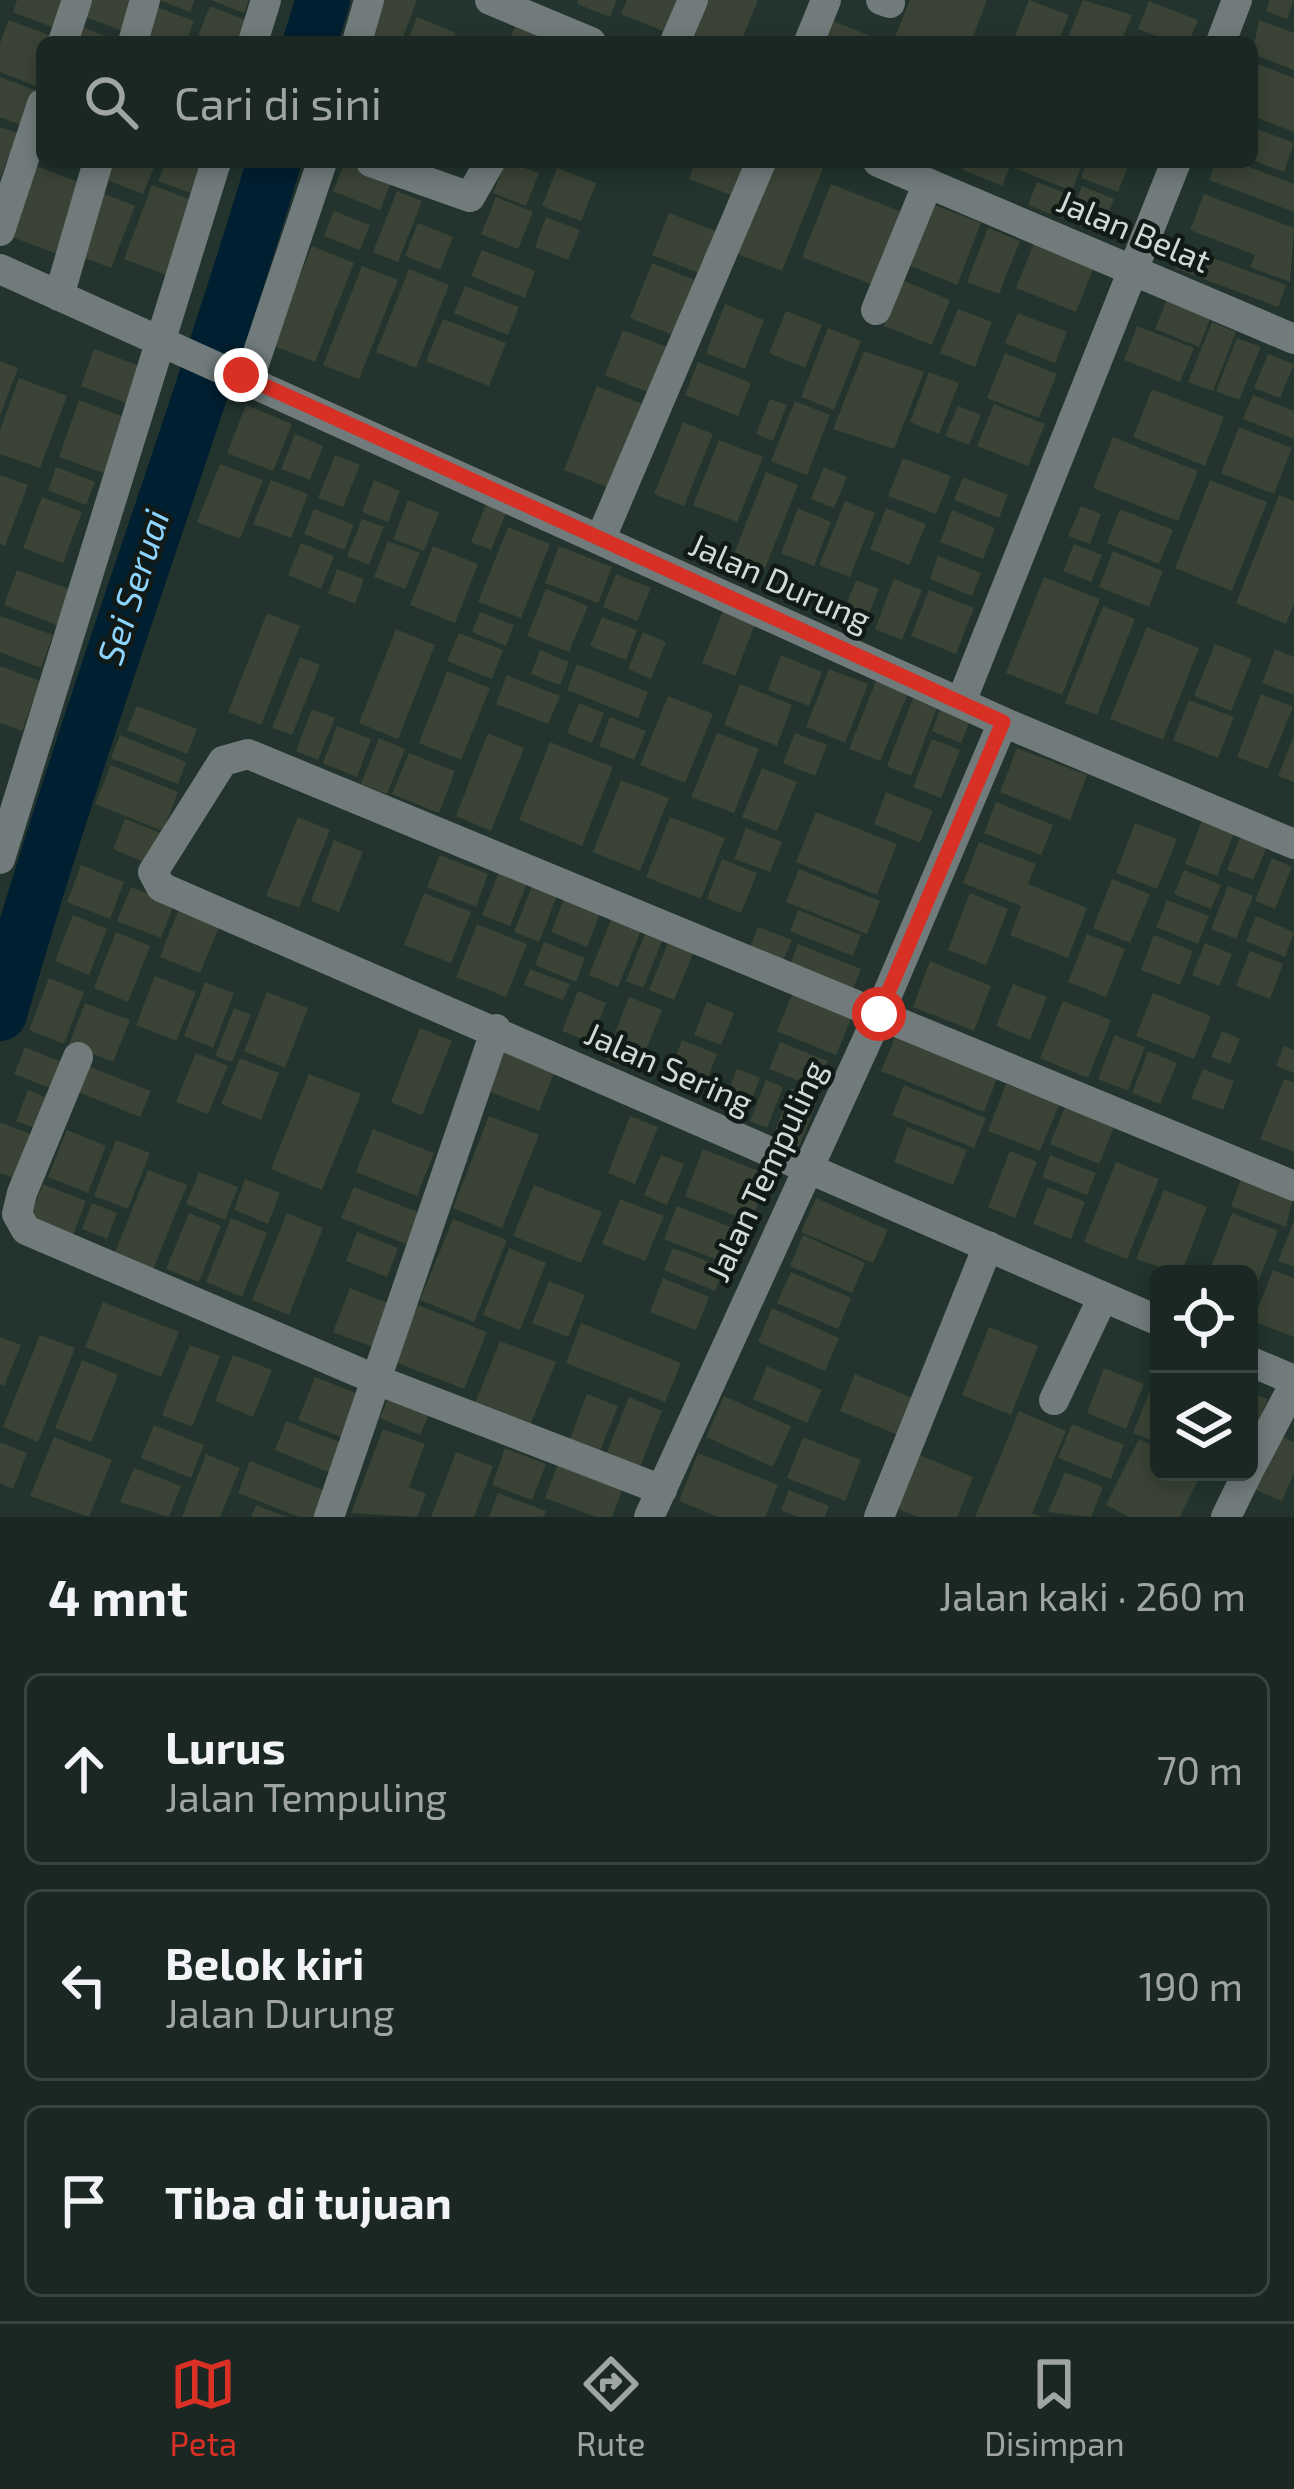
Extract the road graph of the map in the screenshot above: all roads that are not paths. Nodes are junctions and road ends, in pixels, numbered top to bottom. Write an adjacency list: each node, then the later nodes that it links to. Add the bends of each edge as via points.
1 (77, 0): 9 (street)
2 (146, 0): 10 (street)
3 (266, 0): 11 (street)
4 (369, 0): 12 (street)
5 (490, 0): 13 (street)
6 (693, 0): 14 (street)
7 (826, 0): 15 (street)
8 (1237, 0): 16 (street)
9 (65, 36)
10 (135, 36)
11 (255, 36)
12 (359, 36)
13 (577, 36)
14 (678, 36)
15 (811, 36)
16 (1223, 36)
17 (36, 122): 27 (street)
18 (96, 168): 30 (street)
19 (214, 168): 33 (street)
20 (320, 168): 34 (street)
21 (385, 168): 22 (street, via 458,197 470,197)
22 (487, 168)
23 (758, 168): 35 (street)
24 (892, 168): 26 (street, Jalan Belat)
25 (1174, 168): 29 (street)
26 (928, 183): 29 (street, Jalan Belat); 31 (street)
27 (0, 231)
28 (0, 269): 30 (street, Jalan Durung)
29 (1135, 271): 32 (street, Jalan Belat); 36 (street)
30 (59, 296): 33 (street, Jalan Durung)
31 (876, 310)
32 (1294, 339)
33 (167, 346): 34 (street, Jalan Durung); 39 (street)
34 (245, 377): 35 (street, Jalan Durung)
35 (600, 540): 36 (street, Jalan Durung)
36 (961, 702): 37 (street, Jalan Durung)
37 (1003, 722): 38 (street, Jalan Durung); 40 (street, Jalan Tempuling)
38 (1294, 844)
39 (0, 859)
40 (879, 1014): 41 (street, Jalan Sering, via 248,754 223,761 158,860 153,878 161,887); 43 (street, Jalan Tempuling); 44 (street)
41 (496, 1029): 43 (street, Jalan Sering); 49 (street)
42 (78, 1057): 49 (street, via 22,1193 22,1226)
43 (806, 1169): 45 (street, Jalan Sering); 54 (street, Jalan Tempuling)
44 (1294, 1186)
45 (988, 1246): 46 (street, Jalan Sering); 56 (street)
46 (1103, 1297): 47 (street, Jalan Sering); 51 (street)
47 (1150, 1317)
48 (1258, 1365): 50 (street)
49 (376, 1380): 54 (street); 55 (street)
50 (1294, 1382): 52 (street)
51 (1054, 1400)
52 (1258, 1452)
53 (1243, 1481): 57 (street)
54 (655, 1503)
55 (328, 1517)
56 (879, 1517)
57 (1226, 1517)

